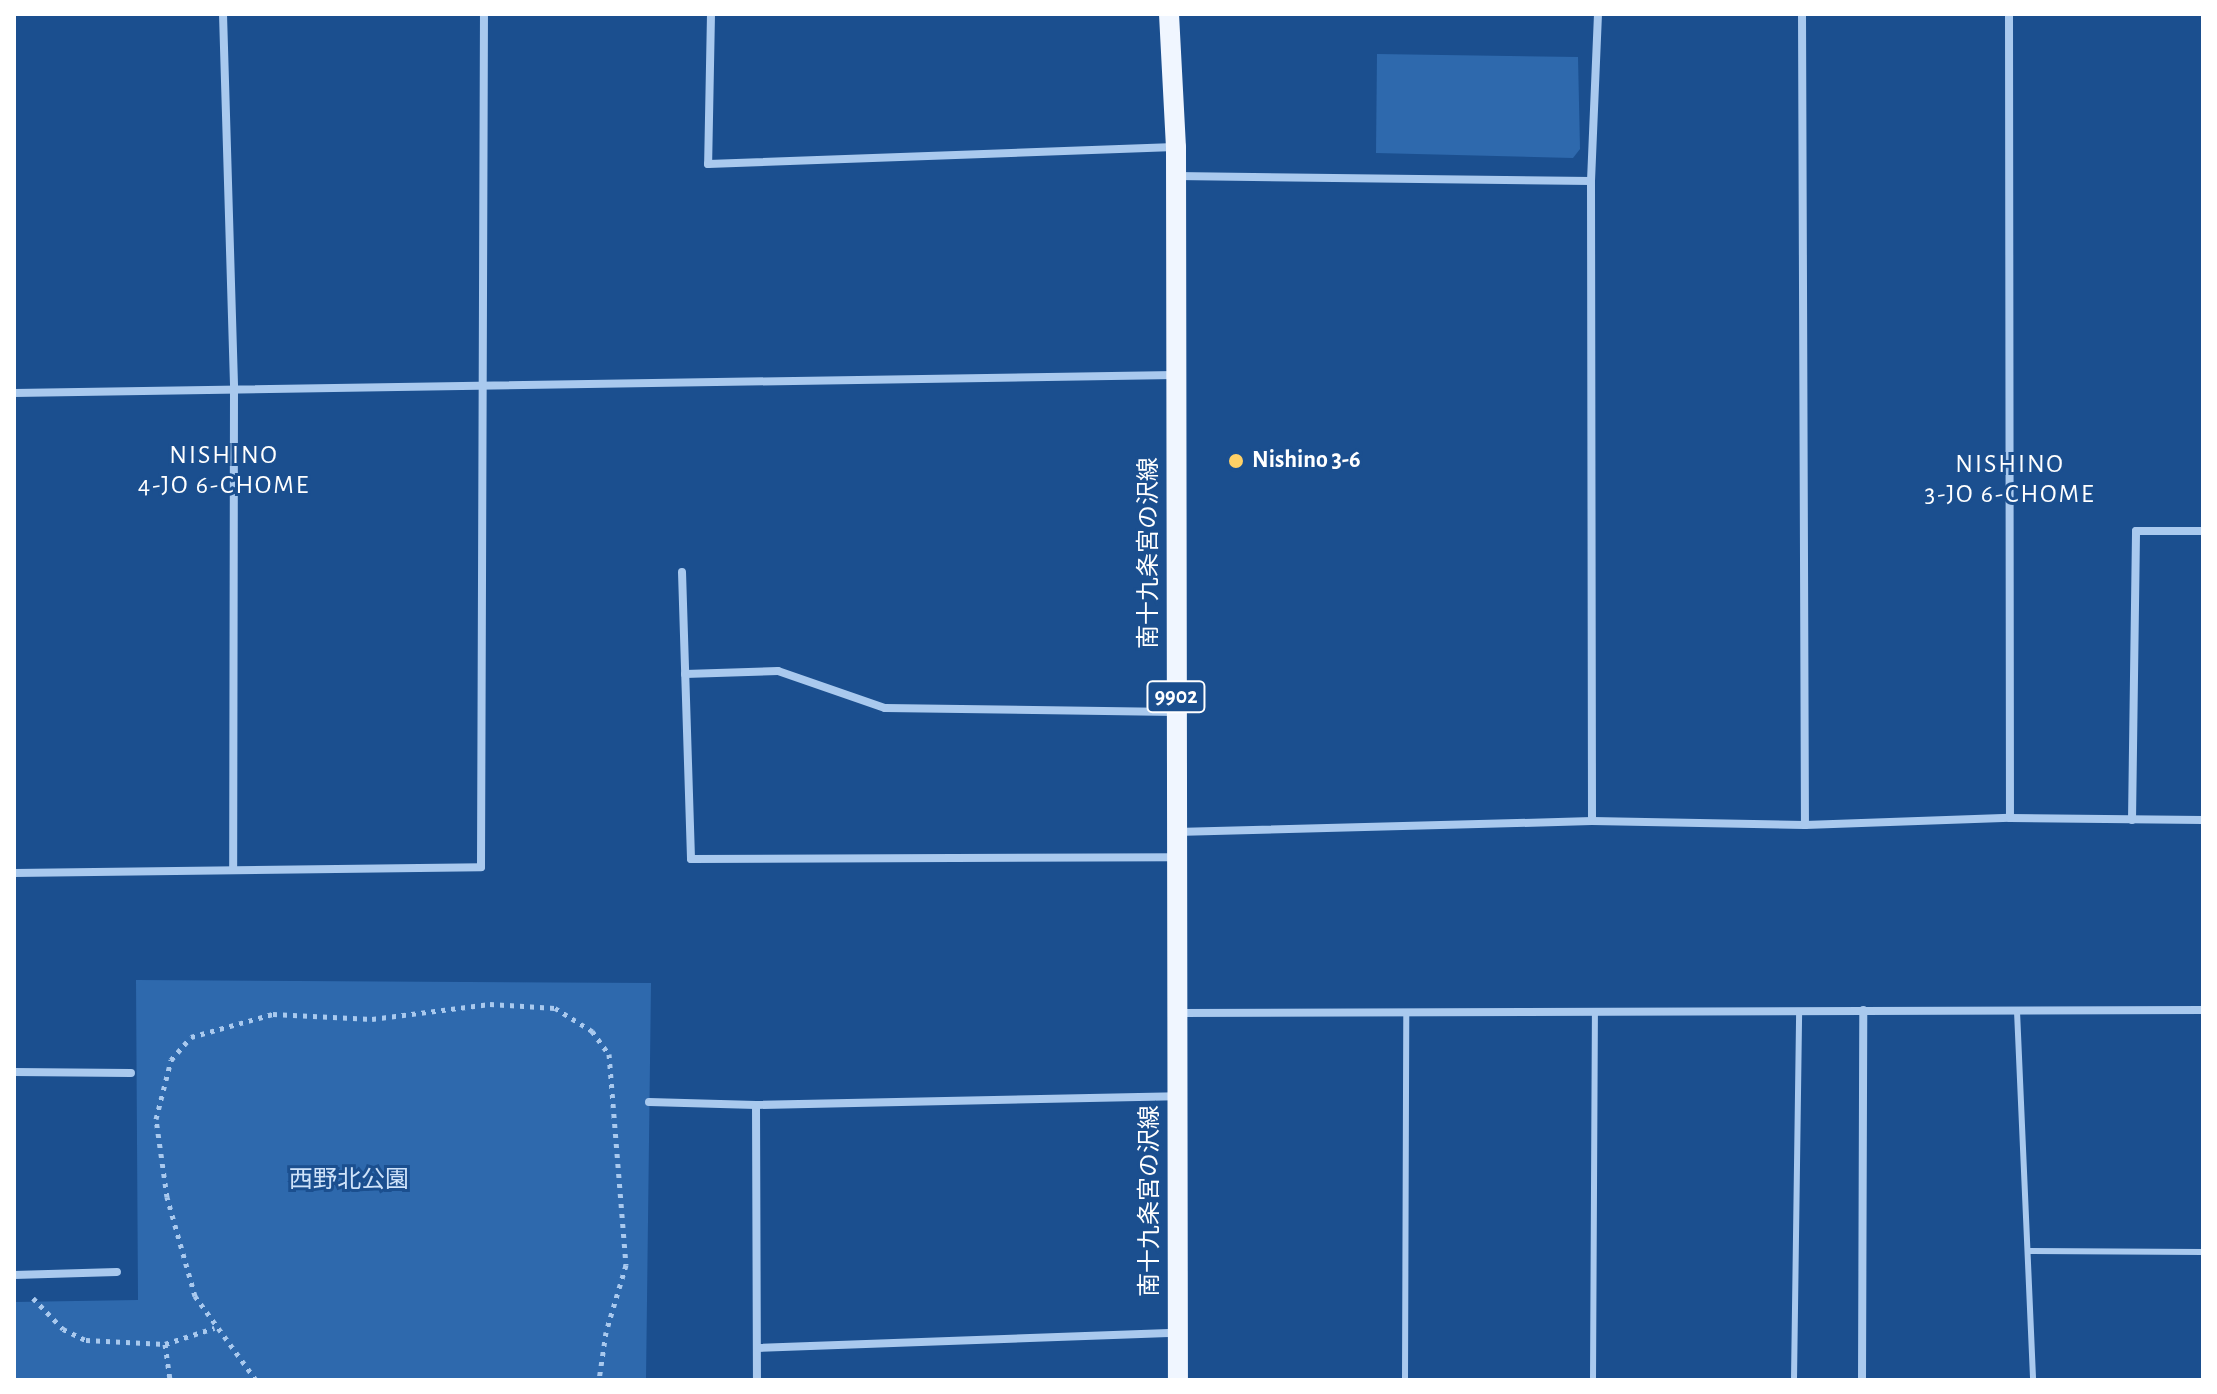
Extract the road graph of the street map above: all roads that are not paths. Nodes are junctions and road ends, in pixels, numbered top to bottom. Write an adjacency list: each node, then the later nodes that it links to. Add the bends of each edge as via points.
1 (223, 14): 12 (street)
2 (484, 14): 13 (street)
3 (711, 14): 8 (street, via 708,164)
4 (1169, 14): 8 (main road, 南十九条宮の沢線 / 9902)
5 (1598, 14): 10 (street)
6 (1802, 14): 23 (street)
7 (2009, 14): 19 (street)
8 (1176, 147): 9 (main road, 南十九条宮の沢線 / 9902)
9 (1176, 176): 10 (street); 11 (main road, 南十九条宮の沢線 / 9902)
10 (1591, 181): 22 (street)
11 (1176, 375): 13 (street); 18 (main road, 南十九条宮の沢線 / 9902)
12 (234, 388): 13 (street); 14 (street); 26 (street)
13 (483, 388): 26 (street, via 481,867)
14 (14, 393)
15 (2203, 531): 20 (street, via 2136,531)
16 (682, 572): 17 (street)
17 (685, 674): 18 (street, via 778,671 885,708); 25 (street, via 691,859)
18 (1176, 712): 24 (main road, 南十九条宮の沢線 / 9902)
19 (2010, 818): 20 (street); 23 (street)
20 (2132, 820): 21 (street)
21 (2203, 820)
22 (1592, 821): 23 (street); 24 (street)
23 (1805, 825)
24 (1175, 832): 25 (main road, 南十九条宮の沢線 / 9902)
25 (1175, 857): 32 (main road, 南十九条宮の沢線 / 9902)
26 (233, 870): 27 (street)
27 (14, 873)
28 (1863, 1010): 30 (street); 31 (street); 51 (street)
29 (2203, 1010): 31 (street)
30 (1799, 1011): 33 (street); 50 (lane)
31 (2017, 1011): 40 (lane)
32 (1176, 1013): 34 (street); 37 (main road, 南十九条宮の沢線 / 9902)
33 (1595, 1014): 34 (street); 49 (lane)
34 (1406, 1016): 48 (lane)
35 (14, 1072): 36 (street)
36 (131, 1073)
37 (1176, 1096): 39 (street); 44 (main road, 南十九条宮の沢線 / 9902)
38 (649, 1102): 39 (street)
39 (756, 1105): 45 (street)
40 (2029, 1251): 41 (lane); 52 (lane)
41 (2203, 1252)
42 (117, 1272): 43 (street)
43 (14, 1275)
44 (1177, 1333): 45 (street); 47 (main road, 南十九条宮の沢線 / 9902)
45 (757, 1348): 46 (street)
46 (757, 1380)
47 (1178, 1380)
48 (1405, 1380)
49 (1593, 1380)
50 (1794, 1380)
51 (1862, 1380)
52 (2033, 1380)

